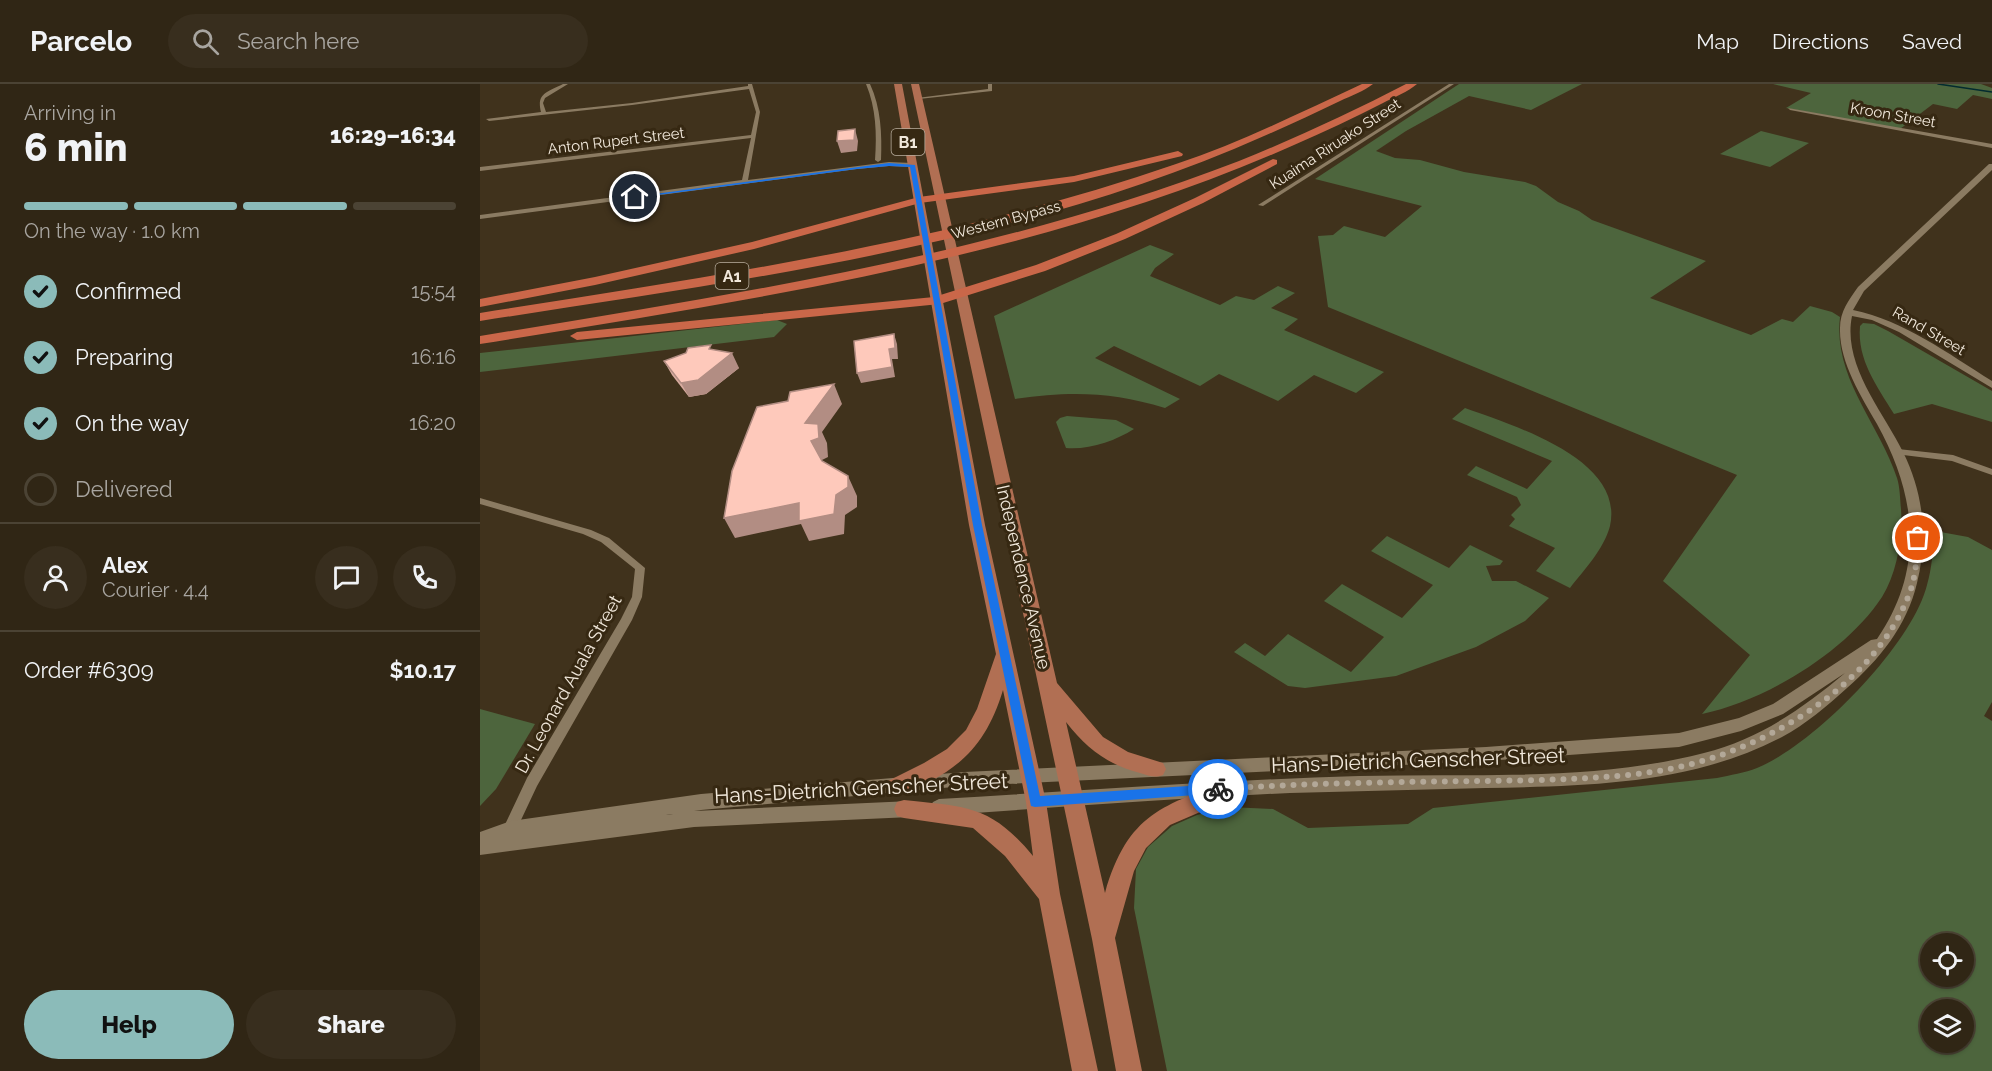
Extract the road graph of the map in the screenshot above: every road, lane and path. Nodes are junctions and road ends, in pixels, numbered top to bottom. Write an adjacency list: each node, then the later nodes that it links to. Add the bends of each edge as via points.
1 (566, 84): 13 (street, via 543,97)
2 (868, 84): 17 (street, via 875,104)
3 (898, 84): 19 (main road, Independence Avenue / B1)
4 (915, 84): 11 (main road, Independence Avenue / B1)
5 (1413, 84): 10 (highway, Western Bypass / A1)
6 (1452, 84): 26 (street, Kuaima Riruako Street)
7 (1367, 85): 24 (highway, via 1234,139 1054,182); 32 (highway, Western Bypass / A1, via 1263,135 1181,166 982,225 747,273)
8 (751, 86): 13 (street); 15 (street, via 758,112)
9 (990, 87): 11 (street)
10 (1393, 94): 28 (highway, via 1191,205 1064,258); 33 (highway, Western Bypass / A1, via 1275,149 1199,179 970,248 810,283)
11 (919, 98): 24 (main road, Independence Avenue / B1)
12 (1790, 109): 16 (street, Kroon Street)
13 (544, 113): 14 (street)
14 (489, 119)
15 (754, 136): 22 (street, Anton Rupert Street); 23 (street)
16 (1992, 146)
17 (878, 160): 18 (street); 21 (street)
18 (889, 164): 19 (street); 21 (street)
19 (912, 165): 25 (main road, Independence Avenue / B1)
20 (1992, 166): 31 (street, via 1856,294)
21 (857, 167): 23 (street)
22 (480, 169)
23 (746, 182): 27 (street)
24 (940, 201): 25 (highway); 28 (main road, Independence Avenue)
25 (920, 204): 29 (main road, Independence Avenue); 30 (highway, via 733,250)
26 (1261, 205)
27 (480, 217)
28 (961, 294): 29 (highway); 41 (main road, Independence Avenue)
29 (935, 301): 34 (highway); 40 (main road, Independence Avenue)
30 (480, 303)
31 (1847, 312): 35 (street, Rand Street, via 1875,318 1902,330); 36 (street, Hans-Dietrich Genscher Street, via 1846,338 1856,376)
32 (480, 317)
33 (480, 340)
34 (480, 349)
35 (1992, 385)
36 (1898, 452): 37 (street, via 1953,458); 39 (street, Hans-Dietrich Genscher Street, via 1916,503 1918,538 1910,591)
37 (1992, 472)
38 (480, 501): 50 (street, Dr. Leonard Auala Street, via 587,532 605,540 640,568 637,597 627,620 532,782)
39 (1886, 638): 42 (street, Hans-Dietrich Genscher Street, via 1778,709 1742,724 1679,740 1486,754); 46 (street, Hans-Dietrich Genscher Street, via 1860,670 1774,733 1686,765 1557,779)
40 (1003, 656): 44 (main road, Independence Avenue); 45 (main road, via 979,727 937,767)
41 (1047, 680): 42 (main road, via 1095,743 1118,758); 43 (main road, Independence Avenue)
42 (1156, 769): 43 (street, Hans-Dietrich Genscher Street)
43 (1067, 775): 44 (street, Hans-Dietrich Genscher Street); 47 (main road, Independence Avenue)
44 (1029, 776): 45 (street, Hans-Dietrich Genscher Street); 48 (main road, Independence Avenue)
45 (895, 787): 50 (street, Hans-Dietrich Genscher Street, via 701,802)
46 (1235, 788): 47 (street, Hans-Dietrich Genscher Street); 54 (main road, via 1163,818 1143,837 1125,861)
47 (1072, 800): 48 (street, Hans-Dietrich Genscher Street); 54 (main road, Independence Avenue)
48 (1035, 802): 49 (street, Hans-Dietrich Genscher Street); 53 (main road, Independence Avenue)
49 (904, 809): 50 (street, Hans-Dietrich Genscher Street, via 694,819); 53 (main road, via 971,818 990,828)
50 (507, 837): 51 (street, Hans-Dietrich Genscher Street); 52 (street, Hans-Dietrich Genscher Street)
51 (480, 840)
52 (480, 848)
53 (1049, 894): 56 (main road, Independence Avenue)
54 (1104, 939): 55 (main road, Independence Avenue)
55 (1130, 1064)
56 (1085, 1071)

